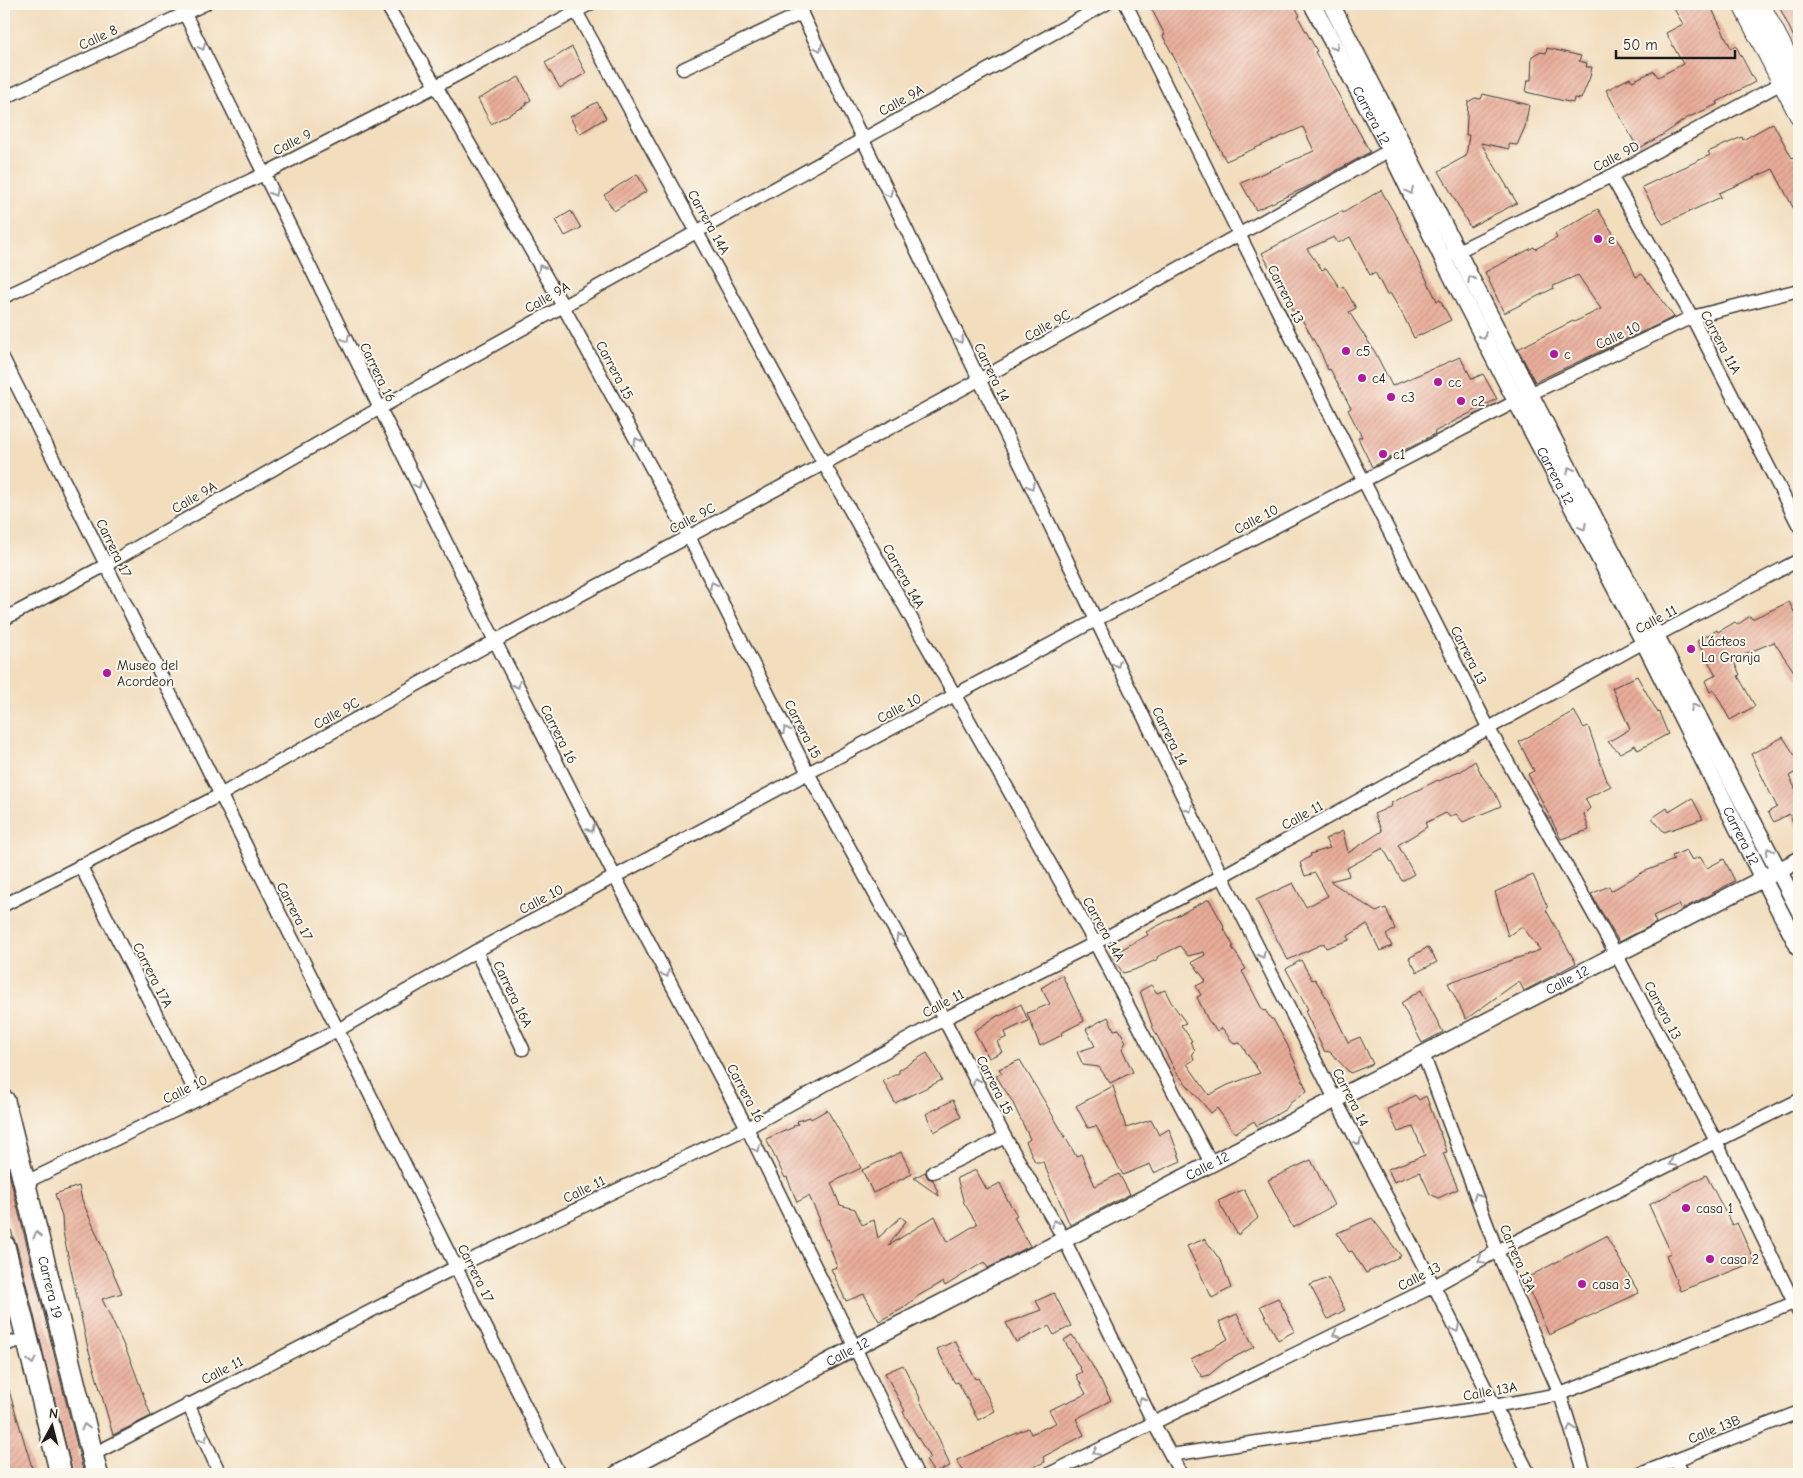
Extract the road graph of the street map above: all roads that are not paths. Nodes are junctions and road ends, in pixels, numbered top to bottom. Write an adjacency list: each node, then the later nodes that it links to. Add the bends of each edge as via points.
1 (205, 4): 12 (street, Calle 8)
2 (386, 4): 15 (street, Carrera 15)
3 (590, 4): 10 (street, Calle 9)
4 (1106, 4): 18 (street, Calle 9A)
5 (1126, 4): 23 (street, Carrera 13)
6 (1312, 4): 19 (street, Carrera 12, one-way to 19)
7 (1331, 4): 24 (street, Carrera 12)
8 (1742, 4): 14 (main road)
9 (1760, 4): 14 (main road)
10 (574, 7): 15 (street, Calle 9); 22 (street, Carrera 14A)
11 (800, 8): 13 (street); 18 (street, Carrera 14, one-way to 18)
12 (183, 9): 16 (street, Calle 8); 20 (street, Carrera 16, one-way to 20)
13 (683, 69)
14 (1794, 77): 17 (main road); 21 (street, Calle 9D)
15 (436, 86): 20 (street, Calle 9); 27 (street, Carrera 15, one-way to 15)
16 (4, 98)
17 (1799, 115)
18 (863, 138): 22 (street, Calle 9A); 30 (street, Carrera 14, one-way to 30)
19 (1390, 150): 23 (street, Calle 9C); 24 (street, Carrera 12, one-way to 24)
20 (264, 174): 26 (street, Calle 9); 32 (street, Carrera 16, one-way to 32)
21 (1611, 176): 24 (street, Calle 9D); 28 (street, Carrera 11A)
22 (697, 231): 27 (street, Calle 9A); 33 (street, Carrera 14A)
23 (1240, 234): 30 (street, Calle 9C); 34 (street, Carrera 13)
24 (1450, 255): 31 (street, Carrera 12)
25 (1799, 290): 28 (street, Calle 10)
26 (4, 297)
27 (563, 306): 32 (street, Calle 9A); 36 (street, Carrera 15, one-way to 27)
28 (1692, 317): 31 (street, Calle 10); 35 (street, Carrera 11A)
29 (4, 360): 38 (street, Carrera 17)
30 (979, 380): 33 (street, Calle 9C); 40 (street, Carrera 14, one-way to 40)
31 (1523, 397): 34 (street, Calle 10); 41 (street, Carrera 12)
32 (380, 408): 38 (street, Calle 9A); 42 (street, Carrera 16, one-way to 42)
33 (824, 464): 36 (street, Calle 9C); 43 (street, Carrera 14A)
34 (1363, 480): 40 (street, Calle 10); 44 (street, Carrera 13)
35 (1799, 526)
36 (688, 537): 42 (street, Calle 9C); 45 (street, Carrera 15, one-way to 36)
37 (1799, 560): 41 (street, Calle 11)
38 (106, 565): 39 (street, Calle 9A); 46 (street, Carrera 17)
39 (4, 619)
40 (1096, 620): 43 (street, Calle 10); 50 (street, Carrera 14, one-way to 50)
41 (1651, 639): 44 (street, Calle 11); 49 (street, Carrera 12, one-way to 41); 52 (street, Carrera 12)
42 (495, 641): 46 (street, Calle 9C); 51 (street, Carrera 16, one-way to 51)
43 (954, 696): 45 (street, Calle 10); 55 (street, Carrera 14A)
44 (1489, 729): 50 (street, Calle 11); 58 (street, Carrera 13)
45 (808, 773): 51 (street, Calle 10); 59 (street, Carrera 15, one-way to 45)
46 (220, 795): 48 (street, Calle 9C); 60 (street, Carrera 17)
47 (1799, 860): 49 (street, Calle 12)
48 (80, 865): 53 (street, Calle 9C); 63 (street, Carrera 17A)
49 (1778, 870): 52 (street, Calle 12); 54 (street, Carrera 12)
50 (1222, 876): 55 (street, Calle 11); 64 (street, Carrera 14, one-way to 64)
51 (615, 877): 57 (street, Calle 10); 67 (street, Carrera 16, one-way to 67)
52 (1762, 879): 56 (street, Carrera 12); 58 (street, Calle 12)
53 (4, 905)
54 (1799, 910)
55 (1095, 943): 59 (street, Calle 11); 70 (street, Carrera 14A)
56 (1799, 948)
57 (476, 951): 60 (street, Calle 10); 61 (street, Carrera 16A)
58 (1616, 954): 62 (street, Calle 12); 69 (street, Carrera 13)
59 (944, 1019): 67 (street, Calle 11); 68 (street, Carrera 15, one-way to 59)
60 (338, 1030): 63 (street, Calle 10); 76 (street, Carrera 17)
61 (523, 1049)
62 (1423, 1054): 64 (street, Calle 12); 75 (street, Carrera 13A, one-way to 62)
63 (200, 1099): 72 (street, Calle 10)
64 (1335, 1099): 70 (street, Calle 12); 77 (street, Carrera 14, one-way to 77)
65 (1799, 1100): 69 (street, Calle 13)
66 (4, 1101): 72 (highway, Carrera 19)
67 (747, 1128): 76 (street, Calle 11); 81 (street, Carrera 16, one-way to 81)
68 (1005, 1137): 71 (street); 73 (street, Carrera 15, one-way to 68)
69 (1716, 1141): 75 (street, Calle 13, one-way to 75); 78 (street, Carrera 13)
70 (1211, 1163): 73 (street, Calle 12)
71 (933, 1172)
72 (24, 1183): 89 (highway, Carrera 19, one-way to 72)
73 (1064, 1239): 81 (street, Calle 12); 86 (street, Carrera 15, one-way to 73)
74 (4, 1246): 79 (highway)
75 (1497, 1251): 77 (street, Calle 13, one-way to 77); 82 (street, Carrera 13A)
76 (456, 1267): 83 (street, Calle 11); 92 (street, Carrera 17)
77 (1434, 1286): 84 (street, Carrera 14, one-way to 84); 86 (street, Calle 13, one-way to 86)
78 (1798, 1306): 82 (street, Calle 13A)
79 (27, 1338): 80 (street); 90 (highway, one-way to 90)
80 (4, 1345)
81 (854, 1348): 93 (street, Calle 12); 94 (street, Carrera 16)
82 (1560, 1394): 84 (street, Calle 13A); 98 (street, Carrera 13A, one-way to 82)
83 (188, 1404): 89 (street, Calle 11); 91 (street, one-way to 91)
84 (1494, 1406): 87 (street, Calle 13A); 97 (street, Carrera 14)
85 (1799, 1412): 88 (street, Calle 13B)
86 (1154, 1424): 87 (street, Carrera 15); 95 (street, Calle 13, one-way to 95)
87 (1171, 1455): 96 (street, Carrera 15)
88 (1676, 1461): 99 (street, Calle 13B); 100 (street)
89 (94, 1464)
90 (61, 1474)
91 (220, 1474)
92 (559, 1474)
93 (617, 1474)
94 (917, 1474)
95 (1049, 1474)
96 (1180, 1474)
97 (1528, 1474)
98 (1585, 1474)
99 (1640, 1474)
100 (1683, 1474)

